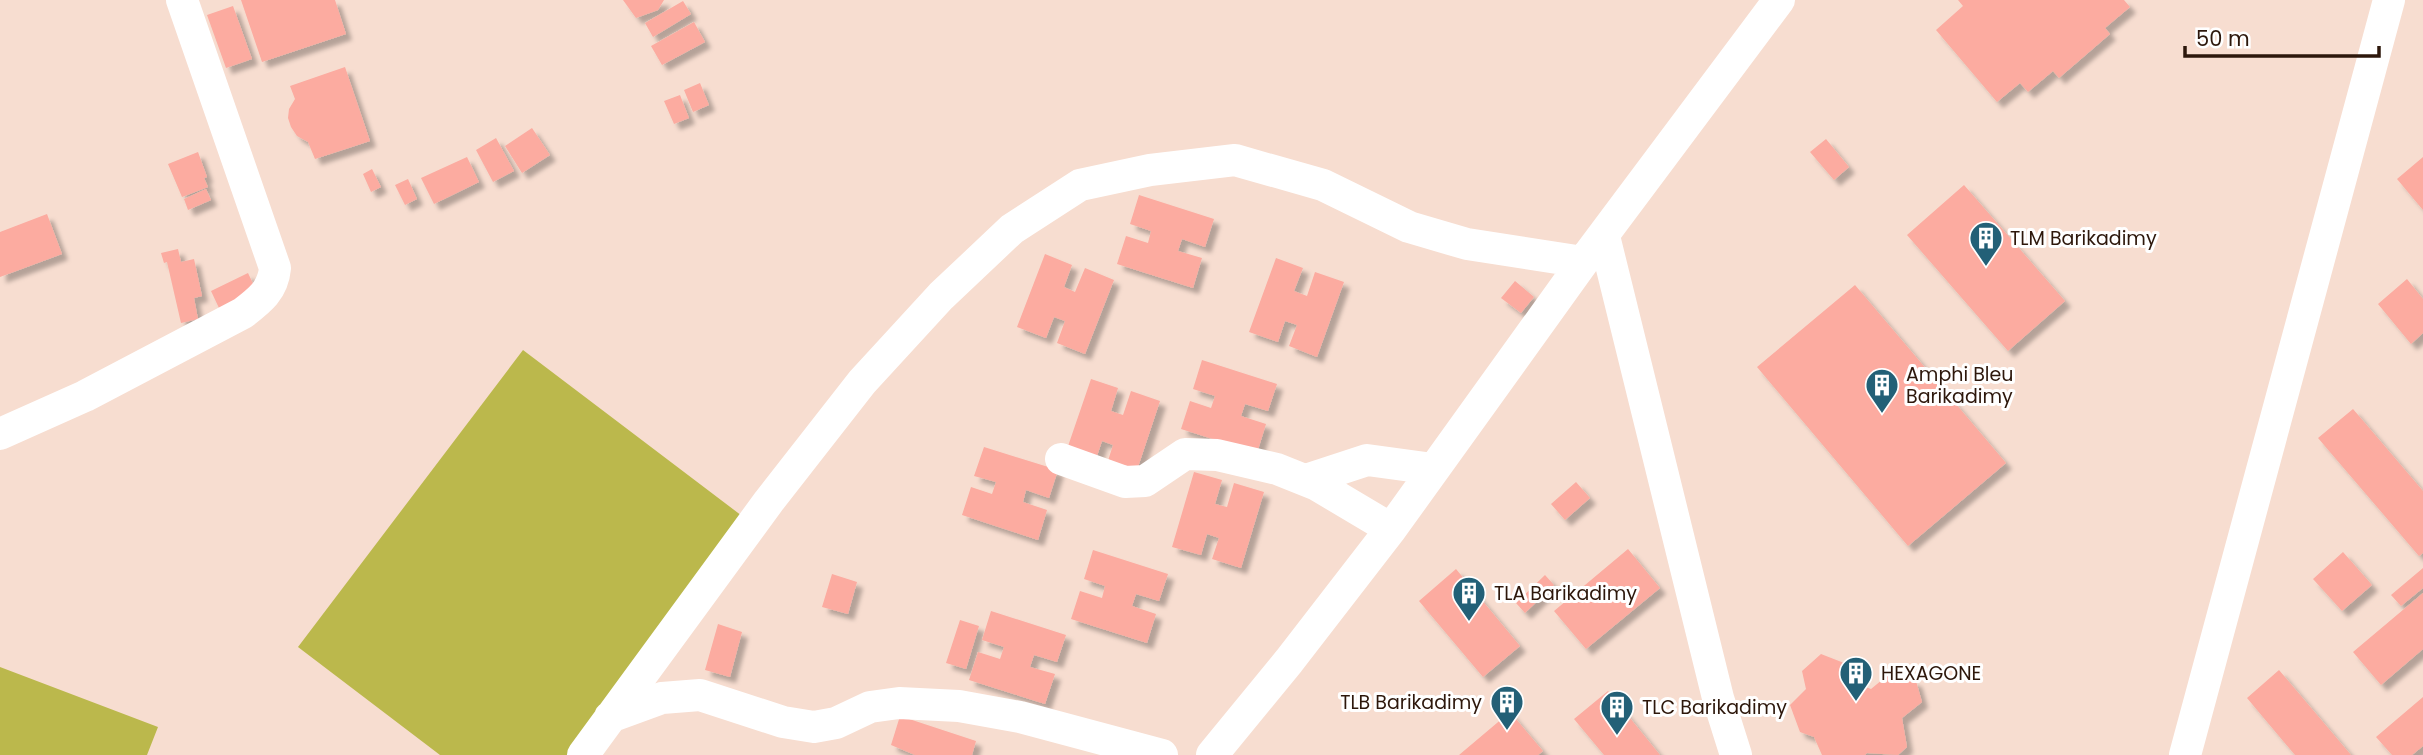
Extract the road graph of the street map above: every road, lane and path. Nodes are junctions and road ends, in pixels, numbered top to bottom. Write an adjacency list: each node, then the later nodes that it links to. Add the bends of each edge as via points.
1 (182, 0): 6 (street, via 275,268 274,280 265,296 243,313 85,396)
2 (1779, 0): 4 (street)
3 (2389, 0): 16 (street)
4 (1604, 236): 5 (street); 15 (street)
5 (1583, 262): 8 (street); 11 (street, via 1468,244 1409,227 1323,185 1235,160 1150,170 1080,185 1012,229 941,296 862,382)
6 (0, 434)
7 (1061, 458): 9 (street, via 1125,482 1145,481 1185,454 1217,455)
8 (1433, 469): 9 (street, via 1367,460); 10 (street)
9 (1306, 480): 10 (street)
10 (1391, 528): 14 (street)
11 (610, 717): 12 (street); 13 (street, via 662,698 700,695 783,722 814,727 836,723 870,707 899,703 959,706 1020,717)
12 (583, 755)
13 (1162, 755)
14 (1212, 755)
15 (1736, 755)
16 (2185, 755)

